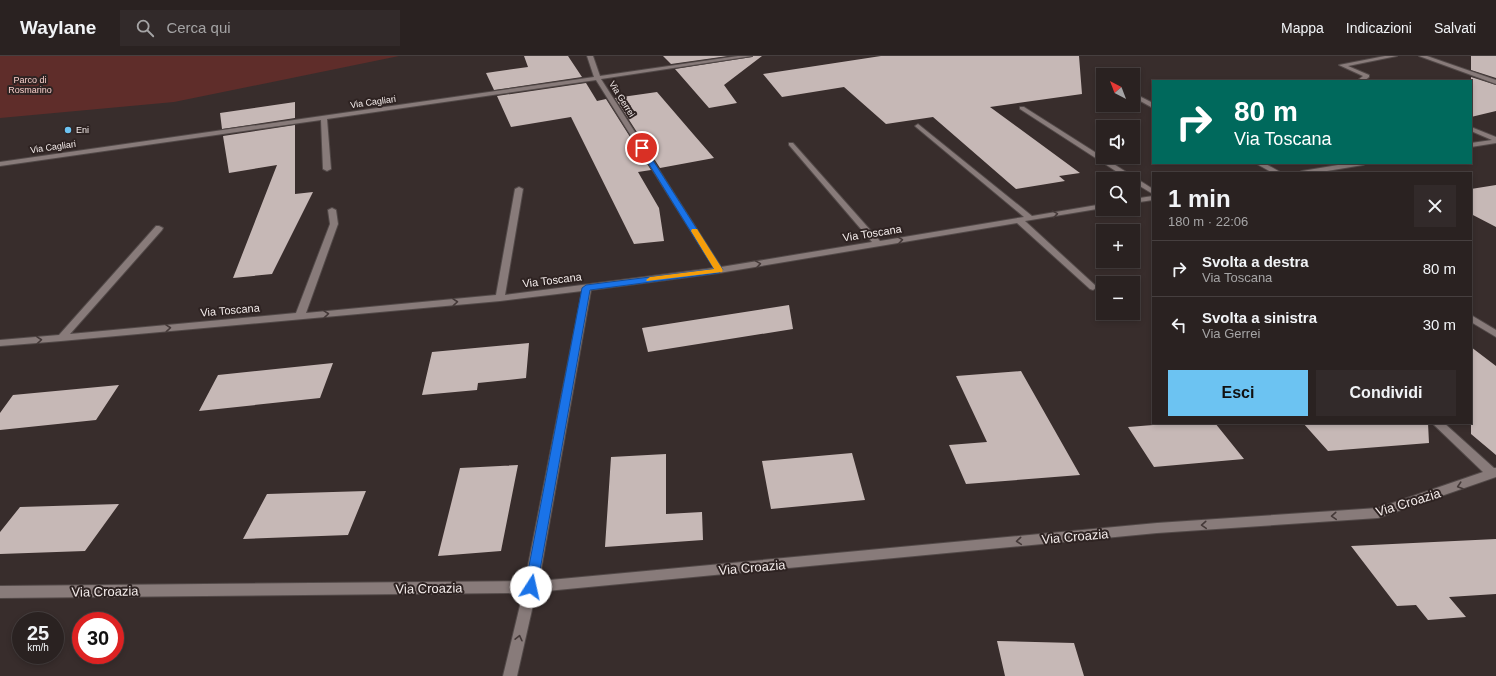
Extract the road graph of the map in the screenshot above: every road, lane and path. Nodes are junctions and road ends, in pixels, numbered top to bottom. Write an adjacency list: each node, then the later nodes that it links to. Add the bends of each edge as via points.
1 (590, 56): 6 (street, Via Gerrei)
2 (749, 56): 6 (street, Via Cagliari)
3 (1394, 56): 8 (street, via 1342,65 1367,76)
4 (1422, 56): 7 (street)
5 (1496, 78): 7 (street)
6 (598, 79): 13 (street, Via Cagliari); 37 (street, Via Gerrei)
7 (1488, 79): 9 (street)
8 (1361, 80)
9 (1496, 82)
10 (1140, 100): 11 (street)
11 (1152, 106)
12 (1022, 108): 23 (street)
13 (324, 118): 19 (street, Via Cagliari); 22 (street)
14 (918, 126): 33 (street)
15 (1472, 129): 16 (street)
16 (1496, 140): 18 (street)
17 (791, 144): 36 (street)
18 (1472, 145)
19 (0, 164)
20 (1261, 164): 24 (street)
21 (1357, 164): 25 (street)
22 (327, 169)
23 (1122, 172)
24 (1276, 172)
25 (1308, 172)
26 (1140, 184): 28 (street)
27 (519, 189): 40 (street)
28 (1152, 191)
29 (1152, 198): 30 (street)
30 (1140, 200)
31 (1096, 207): 33 (street, Via Toscana, one-way to 31)
32 (332, 210): 41 (street, via 334,224)
33 (1030, 218): 34 (street, Via Toscana)
34 (1019, 220): 36 (street, Via Toscana, one-way to 34); 39 (street)
35 (159, 228): 44 (street)
36 (878, 244): 37 (street, Via Toscana, one-way to 36)
37 (719, 270): 38 (street, Via Toscana)
38 (586, 288): 40 (street, Via Toscana); 48 (street)
39 (1093, 288)
40 (500, 298): 41 (street, Via Toscana, one-way to 40)
41 (300, 316): 44 (street, Via Toscana, one-way to 41)
42 (1472, 319): 43 (street)
43 (1496, 334)
44 (61, 338): 45 (street, Via Toscana, one-way to 44)
45 (0, 343)
46 (1438, 424): 47 (street)
47 (1495, 473): 48 (street, Via Croazia, one-way to 48, via 1378,513 1157,528)
48 (531, 587): 49 (street, Via Croazia); 50 (street, one-way to 48)
49 (0, 592)
50 (510, 676)

